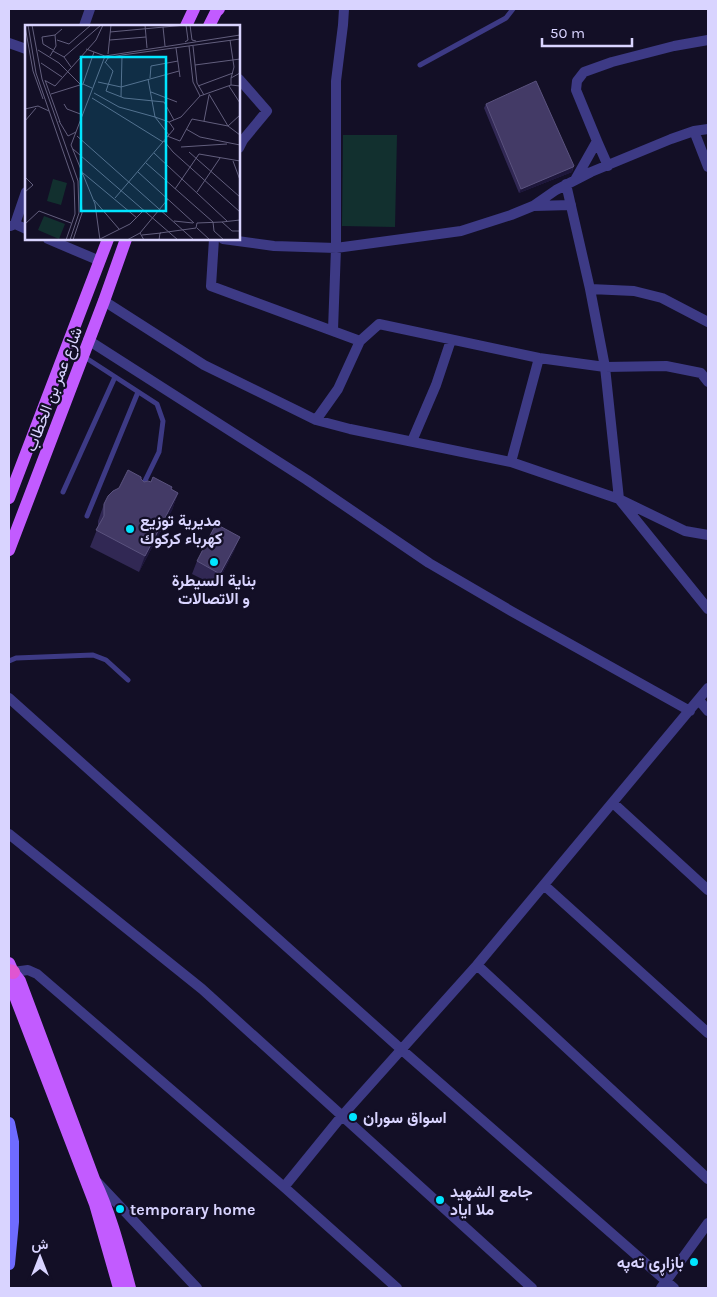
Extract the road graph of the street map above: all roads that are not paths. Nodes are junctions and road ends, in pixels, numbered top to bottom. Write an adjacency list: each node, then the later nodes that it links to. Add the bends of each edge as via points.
1 (90, 9): 6 (street)
2 (194, 9): 7 (main road)
3 (219, 9): 8 (main road)
4 (344, 9): 31 (street, via 336,80)
5 (512, 9): 12 (lane, via 506,18)
6 (84, 25)
7 (186, 25)
8 (210, 25)
9 (708, 40): 16 (street, via 665,48 584,72 577,81 576,90)
10 (9, 43): 11 (street)
11 (25, 49)
12 (420, 66)
13 (240, 81): 17 (street, via 267,111)
14 (708, 129): 15 (street)
15 (694, 131): 18 (street); 19 (street)
16 (597, 141): 18 (street); 20 (street)
17 (240, 146)
18 (608, 166): 20 (street)
19 (708, 167)
20 (571, 182): 22 (street); 23 (street)
21 (25, 194): 24 (street)
22 (571, 205): 23 (street); 33 (street)
23 (533, 206): 31 (street, via 461,231)
24 (12, 225): 25 (street)
25 (25, 229)
26 (50, 240): 32 (street)
27 (108, 240): 32 (main road, شارع عمر بن الخطاب)
28 (126, 240): 34 (main road, شارع عمر بن الخطاب)
29 (214, 240): 36 (street, via 211,286)
30 (230, 240): 31 (street, via 274,246)
31 (336, 248): 36 (street)
32 (100, 261): 49 (main road, شارع عمر بن الخطاب)
33 (590, 290): 35 (street, via 634,291 662,298); 42 (street)
34 (104, 301): 37 (main road, شارع عمر بن الخطاب); 46 (street, via 204,365)
35 (708, 322)
36 (333, 330): 39 (street)
37 (88, 340): 40 (main road, شارع عمر بن الخطاب); 63 (street, via 307,480 429,563)
38 (451, 340): 39 (street, via 379,324); 41 (street); 47 (street)
39 (360, 341): 46 (street, via 338,389)
40 (82, 356): 43 (lane); 56 (main road, شارع عمر بن الخطاب)
41 (539, 358): 42 (street); 48 (street)
42 (605, 367): 44 (street, via 666,366 701,373); 53 (street)
43 (115, 377): 45 (lane); 50 (lane)
44 (708, 382)
45 (138, 392): 51 (lane, via 157,404 163,422 159,452); 54 (lane)
46 (316, 420): 47 (street)
47 (412, 441): 48 (street)
48 (511, 462): 53 (street)
49 (11, 484): 52 (main road, شارع عمر بن الخطاب)
50 (63, 492)
51 (139, 494)
52 (9, 498)
53 (619, 499): 55 (street, via 685,531); 57 (street)
54 (87, 516)
55 (708, 535)
56 (9, 550)
57 (708, 609)
58 (9, 661): 59 (lane, via 94,655 106,660)
59 (128, 680)
60 (708, 688): 62 (street)
61 (9, 698): 72 (street)
62 (699, 700): 63 (street); 64 (street)
63 (690, 711): 65 (street)
64 (708, 711)
65 (613, 803): 67 (street); 68 (street)
66 (9, 834): 73 (street, via 202,989)
67 (544, 885): 69 (street); 71 (street)
68 (708, 890)
69 (477, 965): 72 (street); 75 (street)
70 (10, 971): 76 (main road, via 20,981); 77 (street, via 28,970 37,974); 82 (main road, via 13,991 95,1204)
71 (708, 1033)
72 (402, 1050): 73 (street); 81 (street)
73 (341, 1117): 77 (street); 80 (street)
74 (9, 1122): 79 (main road, via 13,1142 13,1222)
75 (707, 1175)
76 (94, 1179): 83 (main road, via 115,1233); 84 (street)
77 (284, 1187): 85 (street)
78 (708, 1223): 81 (street)
79 (9, 1264)
80 (526, 1286)
81 (667, 1286)
82 (119, 1288)
83 (130, 1288)
84 (197, 1288)
85 (397, 1288)

